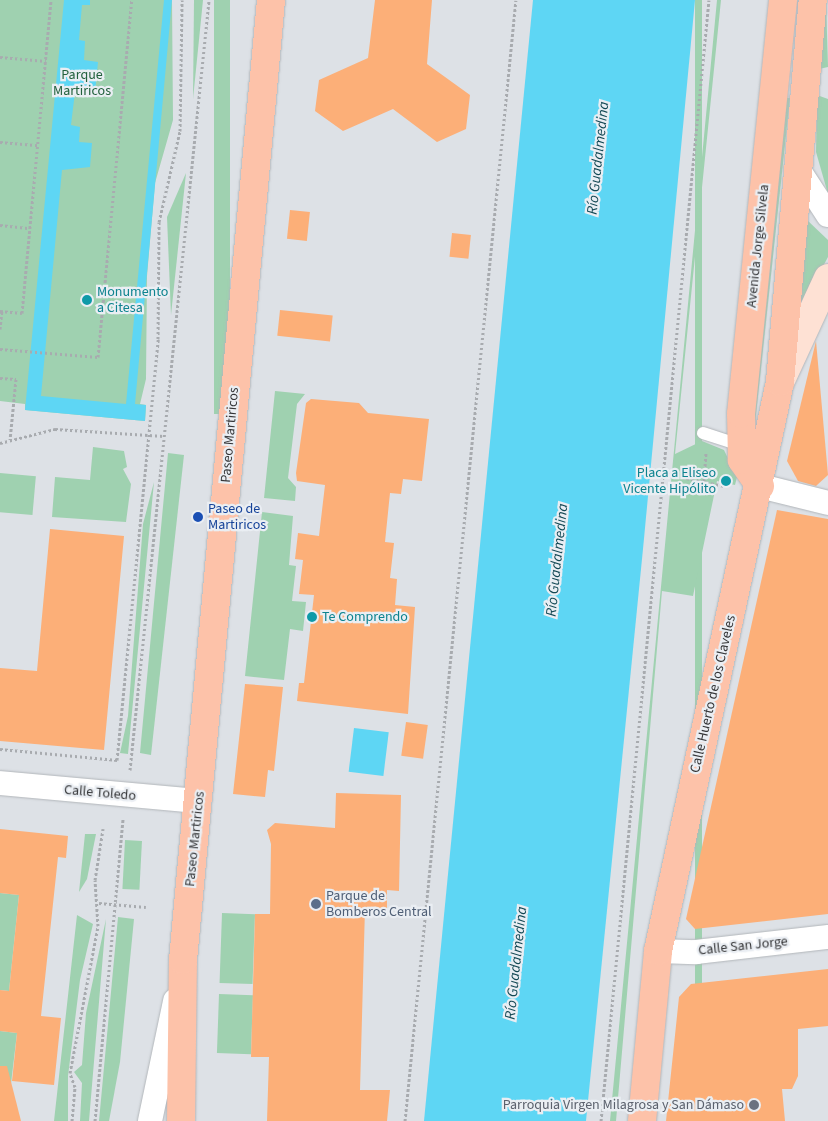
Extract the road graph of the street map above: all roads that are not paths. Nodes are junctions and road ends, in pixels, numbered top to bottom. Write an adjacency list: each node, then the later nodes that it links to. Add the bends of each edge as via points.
1 (271, 0): 13 (main road, Paseo Martiricos)
2 (783, 0): 9 (main road, Avenida Jorge Silvela)
3 (813, 0): 4 (main road)
4 (798, 169): 5 (street); 7 (main road)
5 (828, 215)
6 (828, 278): 7 (main road, Calle Huerto de los Claveles)
7 (780, 382): 10 (main road, Calle Huerto de los Claveles)
8 (706, 434): 9 (lane)
9 (741, 445): 10 (main road, Avenida Jorge Silvela, via 744,468)
10 (760, 486): 11 (street); 15 (main road, Calle Huerto de los Claveles)
11 (828, 503)
12 (0, 784): 13 (street, Calle Toledo)
13 (199, 801): 16 (main road, Paseo Martiricos)
14 (828, 937): 15 (street, Calle San Jorge, via 696,952)
15 (658, 951): 19 (main road, Calle Huerto de los Claveles)
16 (183, 960): 17 (street, Paseo Martiricos); 18 (main road, Paseo Martiricos)
17 (150, 1121)
18 (181, 1121)
19 (642, 1121)

